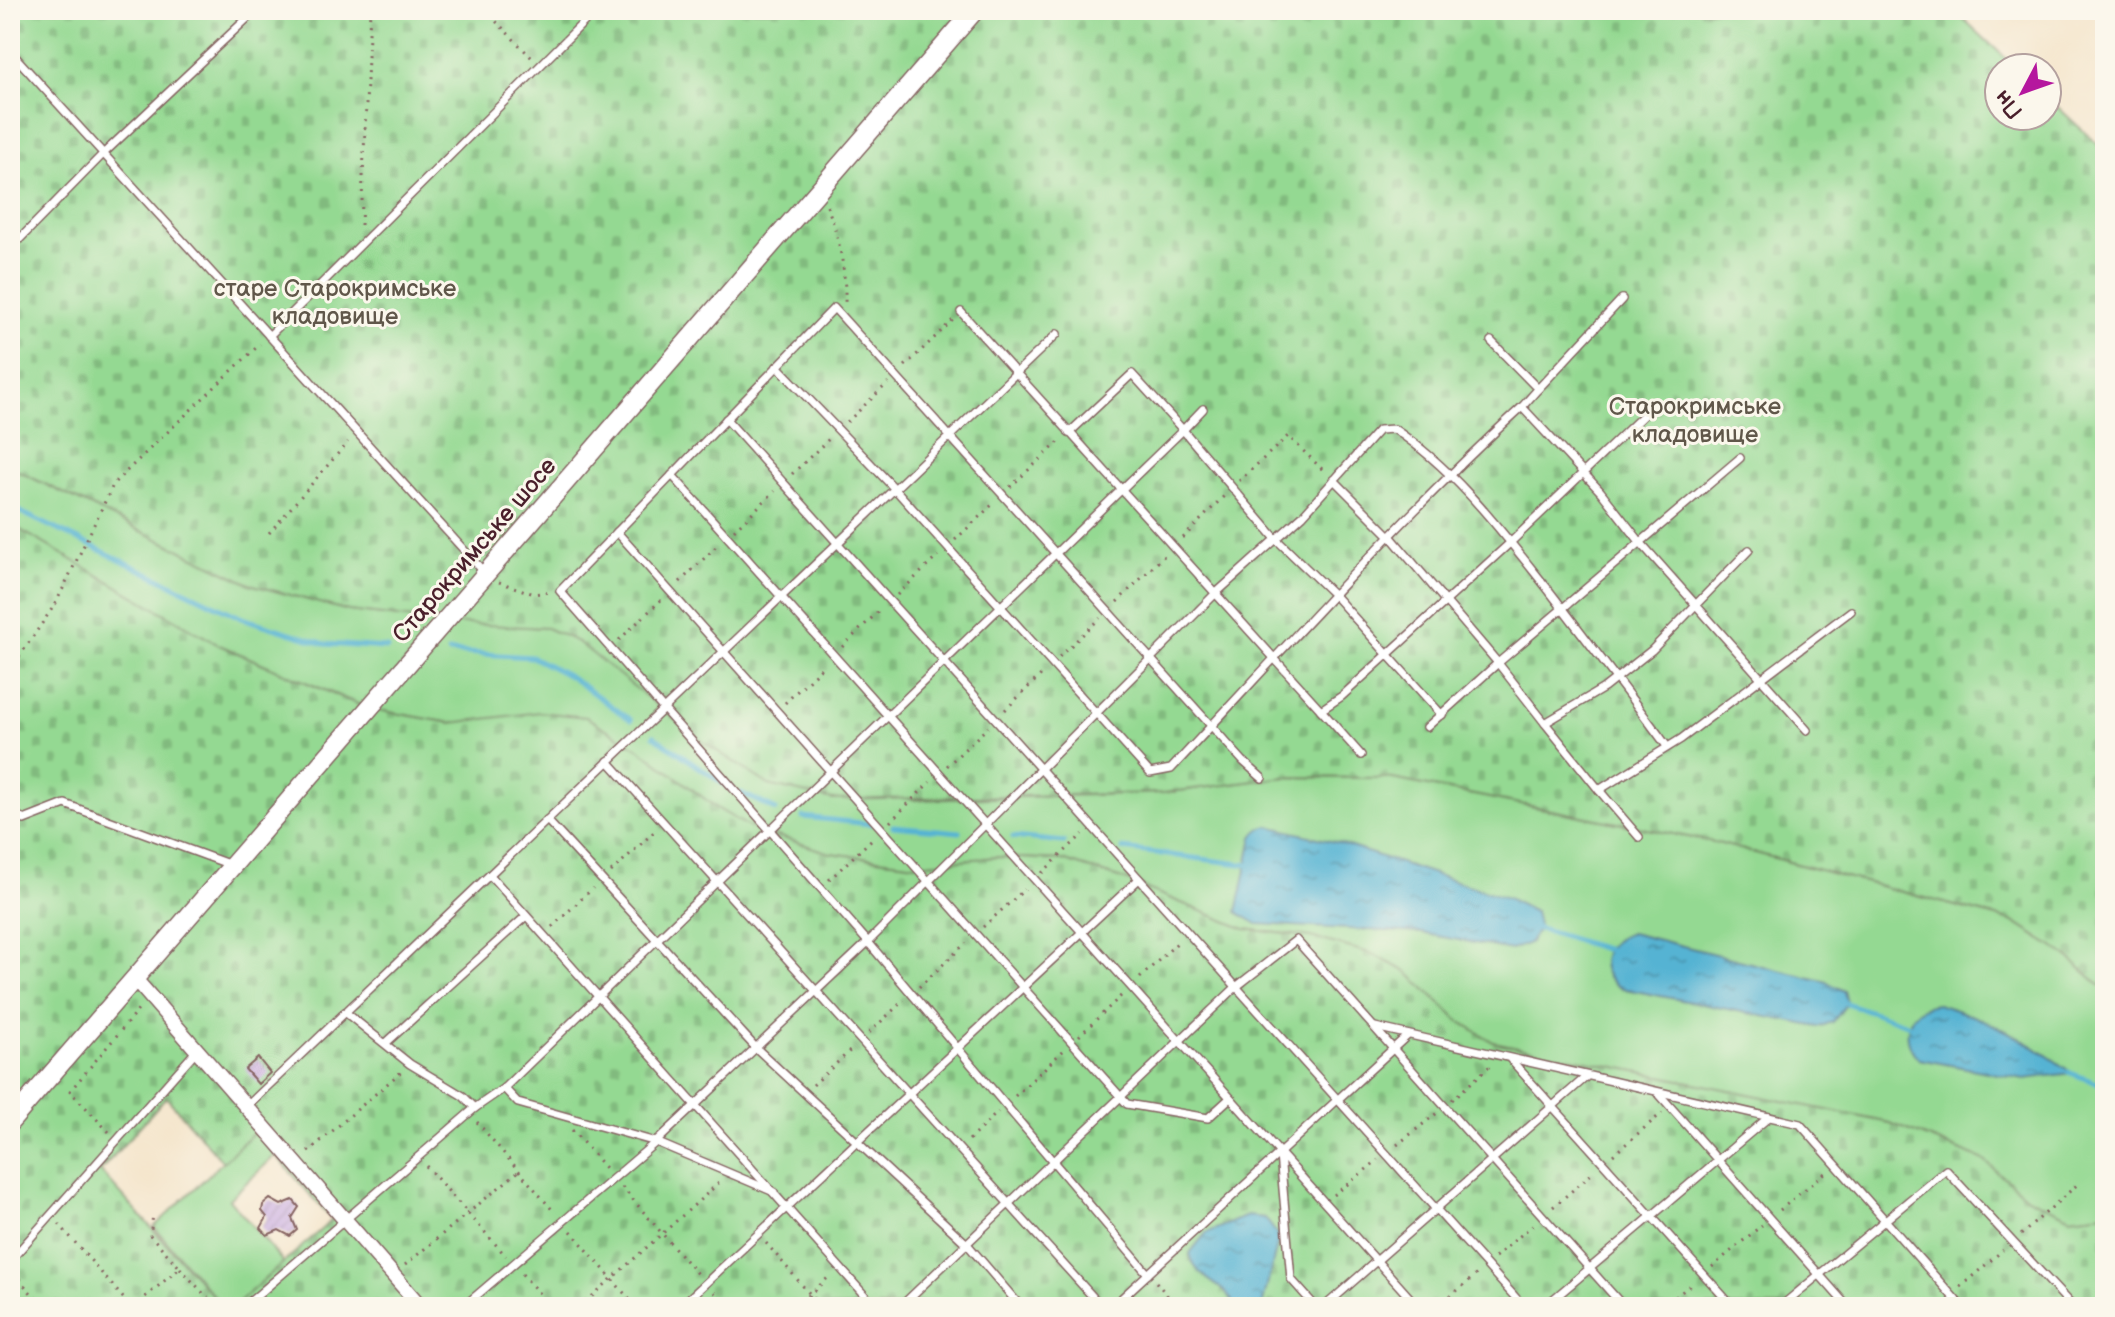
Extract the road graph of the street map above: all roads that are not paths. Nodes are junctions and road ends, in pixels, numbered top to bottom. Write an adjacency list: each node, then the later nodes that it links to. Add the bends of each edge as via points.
1 (256, 10): 5 (lane)
2 (596, 10): 10 (lane)
3 (975, 10): 37 (street, Старокримське шосе)
4 (10, 51): 5 (lane)
5 (103, 154): 6 (lane); 10 (lane)
6 (10, 249)
7 (1622, 299): 14 (lane)
8 (961, 312): 13 (lane)
9 (1057, 334): 13 (lane)
10 (269, 336): 37 (lane)
11 (1491, 341): 14 (lane)
12 (777, 366): 18 (lane); 21 (lane, via 834,308); 27 (lane)
13 (1015, 372): 20 (lane); 21 (lane)
14 (1538, 389): 16 (lane)
15 (1654, 405): 23 (lane)
16 (1522, 407): 23 (lane); 25 (lane)
17 (1203, 409): 19 (lane)
18 (726, 419): 24 (lane); 33 (lane)
19 (1183, 430): 20 (lane, via 1132,374); 28 (lane); 31 (lane)
20 (1069, 433): 28 (lane)
21 (949, 436): 27 (lane); 36 (lane)
22 (1740, 458): 34 (lane)
23 (1584, 474): 32 (lane); 34 (lane)
24 (672, 475): 29 (lane); 40 (lane)
25 (1449, 476): 26 (lane, via 1403,435 1386,428); 30 (lane); 32 (lane)
26 (1334, 480): 30 (lane); 31 (lane)
27 (894, 488): 33 (lane); 43 (lane)
28 (1119, 490): 36 (lane); 38 (lane)
29 (617, 532): 46 (lane); 54 (lane, via 560,591)
30 (1391, 537): 39 (lane); 41 (lane)
31 (1276, 539): 38 (lane); 39 (lane)
32 (1511, 542): 41 (lane); 44 (lane)
33 (837, 543): 40 (lane); 50 (lane)
34 (1641, 543): 42 (lane); 44 (lane)
35 (1749, 550): 42 (lane)
36 (1055, 553): 43 (lane); 49 (lane)
37 (485, 574): 75 (street, Старокримське шосе)
38 (1214, 595): 48 (lane); 49 (lane)
39 (1334, 595): 47 (lane); 48 (lane)
40 (781, 596): 46 (lane); 58 (lane)
41 (1445, 599): 47 (lane); 51 (lane)
42 (1696, 604): 52 (lane); 53 (lane)
43 (1000, 607): 50 (lane); 56 (lane)
44 (1564, 610): 51 (lane); 52 (lane)
45 (1851, 611): 53 (lane)
46 (724, 651): 54 (lane); 67 (lane)
47 (1388, 653): 55 (lane); 57 (lane)
48 (1274, 656): 55 (lane); 60 (lane)
49 (1151, 659): 56 (lane); 60 (lane)
50 (944, 662): 58 (lane); 66 (lane)
51 (1498, 663): 57 (lane); 59 (lane)
52 (1616, 678): 59 (lane); 63 (lane)
53 (1762, 679): 62 (lane); 63 (lane)
54 (663, 709): 65 (lane); 73 (lane)
55 (1321, 710): 64 (lane)
56 (1096, 714): 60 (lane, via 1150,773 1171,769); 66 (lane)
57 (1442, 715): 61 (lane)
58 (888, 716): 67 (lane); 72 (lane)
59 (1545, 723): 69 (lane)
60 (1211, 726): 68 (lane)
61 (1427, 727)
62 (1807, 730)
63 (1666, 745): 69 (lane)
64 (1361, 755)
65 (608, 761): 71 (lane); 79 (lane)
66 (1039, 768): 72 (lane); 77 (lane)
67 (832, 772): 73 (lane); 78 (lane)
68 (1262, 778)
69 (1599, 790): 74 (lane)
70 (10, 810): 75 (lane, via 24,820 65,804)
71 (547, 820): 76 (lane); 82 (lane)
72 (985, 824): 78 (lane); 81 (lane)
73 (771, 832): 79 (lane); 83 (lane)
74 (1639, 837)
75 (233, 865): 84 (street, Старокримське шосе)
76 (490, 875): 80 (lane); 89 (lane)
77 (1139, 879): 81 (lane); 85 (lane)
78 (929, 882): 83 (lane); 86 (lane)
79 (719, 883): 82 (lane); 87 (lane)
80 (526, 916): 88 (lane); 93 (lane)
81 (1082, 932): 86 (lane); 92 (lane)
82 (657, 940): 88 (lane); 94 (lane)
83 (868, 942): 87 (lane); 96 (lane)
84 (135, 979): 97 (street); 103 (street, Старокримське шосе)
85 (1236, 987): 90 (lane, via 1296,940); 92 (lane); 106 (lane)
86 (1023, 988): 96 (lane); 104 (lane)
87 (817, 991): 94 (lane); 101 (lane)
88 (598, 995): 100 (lane); 108 (lane)
89 (345, 1012): 93 (lane); 109 (lane)
90 (1373, 1026): 91 (lane); 95 (lane)
91 (1408, 1035): 95 (lane); 98 (lane)
92 (1180, 1041): 104 (lane); 105 (lane)
93 (386, 1043): 111 (lane, via 463,1096)
94 (756, 1048): 108 (lane); 115 (lane)
95 (1393, 1048): 106 (lane); 117 (lane)
96 (957, 1049): 101 (lane); 119 (lane)
97 (198, 1050): 109 (street); 128 (lane)
98 (1505, 1058): 99 (lane); 110 (lane)
99 (1586, 1077): 102 (lane); 110 (lane)
100 (504, 1088): 111 (lane); 114 (lane, via 518,1103)
101 (910, 1093): 115 (lane); 121 (lane)
102 (1659, 1094): 112 (lane); 118 (lane)
103 (33, 1095): 107 (lane); 113 (street, Старокримське шосе)
104 (1121, 1098): 105 (lane, via 1127,1104 1208,1118); 119 (lane)
105 (1230, 1098): 116 (lane)
106 (1337, 1100): 116 (lane); 123 (lane)
107 (10, 1105)
108 (695, 1105): 114 (lane); 120 (lane)
109 (247, 1106): 125 (street)
110 (1553, 1106): 117 (lane); 124 (lane)
111 (472, 1111): 125 (lane)
112 (1769, 1117): 118 (lane); 126 (lane, via 1800,1124)
113 (10, 1122)
114 (656, 1142): 120 (lane); 136 (lane)
115 (857, 1142): 122 (lane); 127 (lane)
116 (1280, 1153): 129 (lane); 131 (lane); 143 (lane, via 1291,1279)
117 (1492, 1160): 123 (lane); 130 (lane)
118 (1717, 1160): 124 (lane); 132 (lane)
119 (1053, 1163): 121 (lane); 131 (lane)
120 (774, 1192): 122 (lane)
121 (1010, 1204): 127 (lane); 141 (lane)
122 (787, 1207): 137 (lane); 138 (lane)
123 (1436, 1209): 129 (lane); 146 (lane)
124 (1651, 1216): 130 (lane); 149 (lane)
125 (345, 1220): 134 (lane); 135 (street)
126 (1885, 1221): 132 (lane); 152 (lane); 153 (lane, via 1946,1170)
127 (968, 1245): 139 (lane); 140 (lane)
128 (10, 1261)
129 (1377, 1261): 144 (lane); 145 (lane)
130 (1590, 1268): 147 (lane); 148 (lane)
131 (1148, 1274): 142 (lane)
132 (1819, 1275): 150 (lane); 151 (lane)
133 (2105, 1301): 154 (lane)
134 (244, 1307)
135 (421, 1307)
136 (463, 1307)
137 (680, 1307)
138 (875, 1307)
139 (900, 1307)
140 (1021, 1307)
141 (1102, 1307)
142 (1112, 1307)
143 (1316, 1307)
144 (1324, 1307)
145 (1418, 1307)
146 (1524, 1307)
147 (1544, 1307)
148 (1624, 1307)
149 (1733, 1307)
150 (1780, 1307)
151 (1848, 1307)
152 (1962, 1307)
153 (2073, 1307)
154 (2098, 1307)

